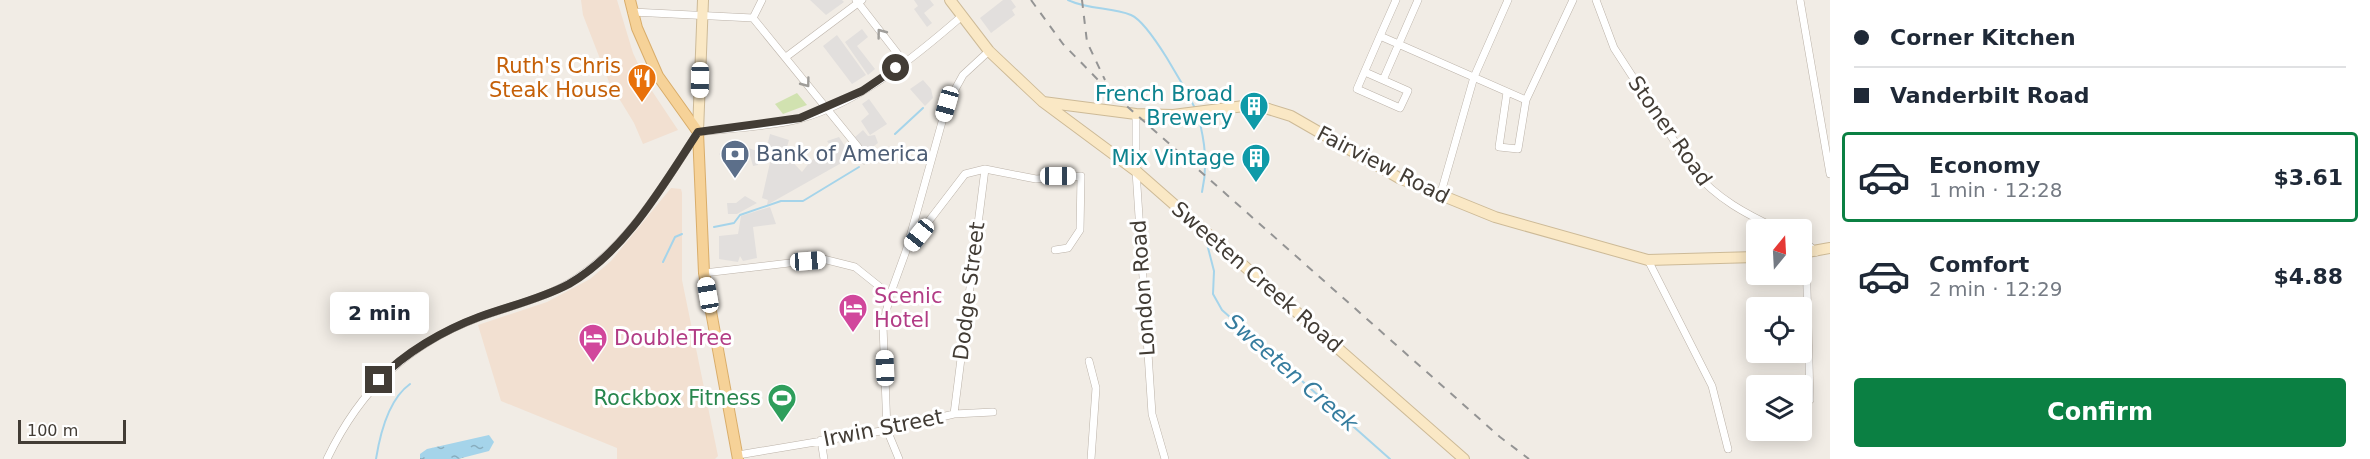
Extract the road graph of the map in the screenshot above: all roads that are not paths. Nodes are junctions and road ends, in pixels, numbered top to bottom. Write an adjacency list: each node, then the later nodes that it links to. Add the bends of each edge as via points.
1 (630, 0): 12 (main road)
2 (703, 0): 13 (main road)
3 (762, 0): 15 (street)
4 (950, 0): 14 (main road, Sweeten Creek Road)
5 (1396, 0): 16 (street)
6 (1418, 0): 17 (street)
7 (1508, 0): 22 (street)
8 (1573, 0): 25 (street)
9 (1596, 0): 35 (street, Stoner Road, via 1614,48 1693,170 1730,204)
10 (1800, 0): 33 (street)
11 (859, 1): 19 (street); 20 (street, one-way to 11)
12 (632, 12): 13 (street); 29 (main road, via 658,76)
13 (703, 14): 15 (street); 29 (main road)
14 (962, 16): 18 (main road, Sweeten Creek Road); 20 (street)
15 (753, 18): 19 (street)
16 (1380, 36): 17 (street); 21 (street)
17 (1399, 44): 22 (street); 23 (street)
18 (989, 51): 26 (main road, Sweeten Creek Road); 38 (street, via 963,75 947,104)
19 (786, 57): 27 (street, one-way to 27)
20 (904, 62): 27 (street, via 873,85)
21 (1365, 72): 23 (street); 23 (street, via 1358,89 1400,108 1408,91)
22 (1474, 76): 24 (street); 34 (street)
23 (1383, 80)
24 (1507, 92): 25 (street); 25 (street, via 1499,147 1518,149)
25 (1526, 100)
26 (1043, 102): 28 (main road, Fairview Road); 32 (main road, Sweeten Creek Road)
27 (825, 108): 29 (street, via 800,118); 30 (street)
28 (1136, 114): 32 (street, London Road); 34 (main road, Fairview Road, via 1262,107 1291,116 1370,162)
29 (698, 132): 42 (main road); 53 (street, via 629,230 594,265 568,284 465,323 403,360 383,375 358,404)
30 (864, 160)
31 (984, 169): 37 (street, via 1036,179 1081,176 1080,230 1068,248); 38 (street, via 965,174); 48 (street, Dodge Street)
32 (1136, 171): 57 (street, London Road, via 1152,414); 58 (main road, Sweeten Creek Road)
33 (1830, 174)
34 (1440, 196): 41 (main road, Fairview Road, via 1495,217)
35 (1759, 219)
36 (1830, 248): 39 (main road)
37 (1055, 250)
38 (906, 251): 44 (street)
39 (1812, 252)
40 (1746, 257): 41 (main road, Fairview Road)
41 (1648, 260): 51 (street, via 1712,386)
42 (704, 273): 44 (street, via 823,260 855,267); 52 (main road)
43 (1808, 285): 46 (street)
44 (890, 295): 49 (street, via 883,326)
45 (1089, 361): 56 (street, via 1096,388)
46 (1810, 375)
47 (993, 412): 48 (street, Irwin Street)
48 (954, 414): 49 (street, Irwin Street)
49 (887, 430): 50 (street, Irwin Street); 55 (street)
50 (821, 440): 52 (street, Irwin Street); 54 (street)
51 (1728, 449)
52 (738, 457)
53 (327, 459)
54 (824, 459)
55 (899, 459)
56 (1091, 459)
57 (1165, 459)
58 (1464, 459)

